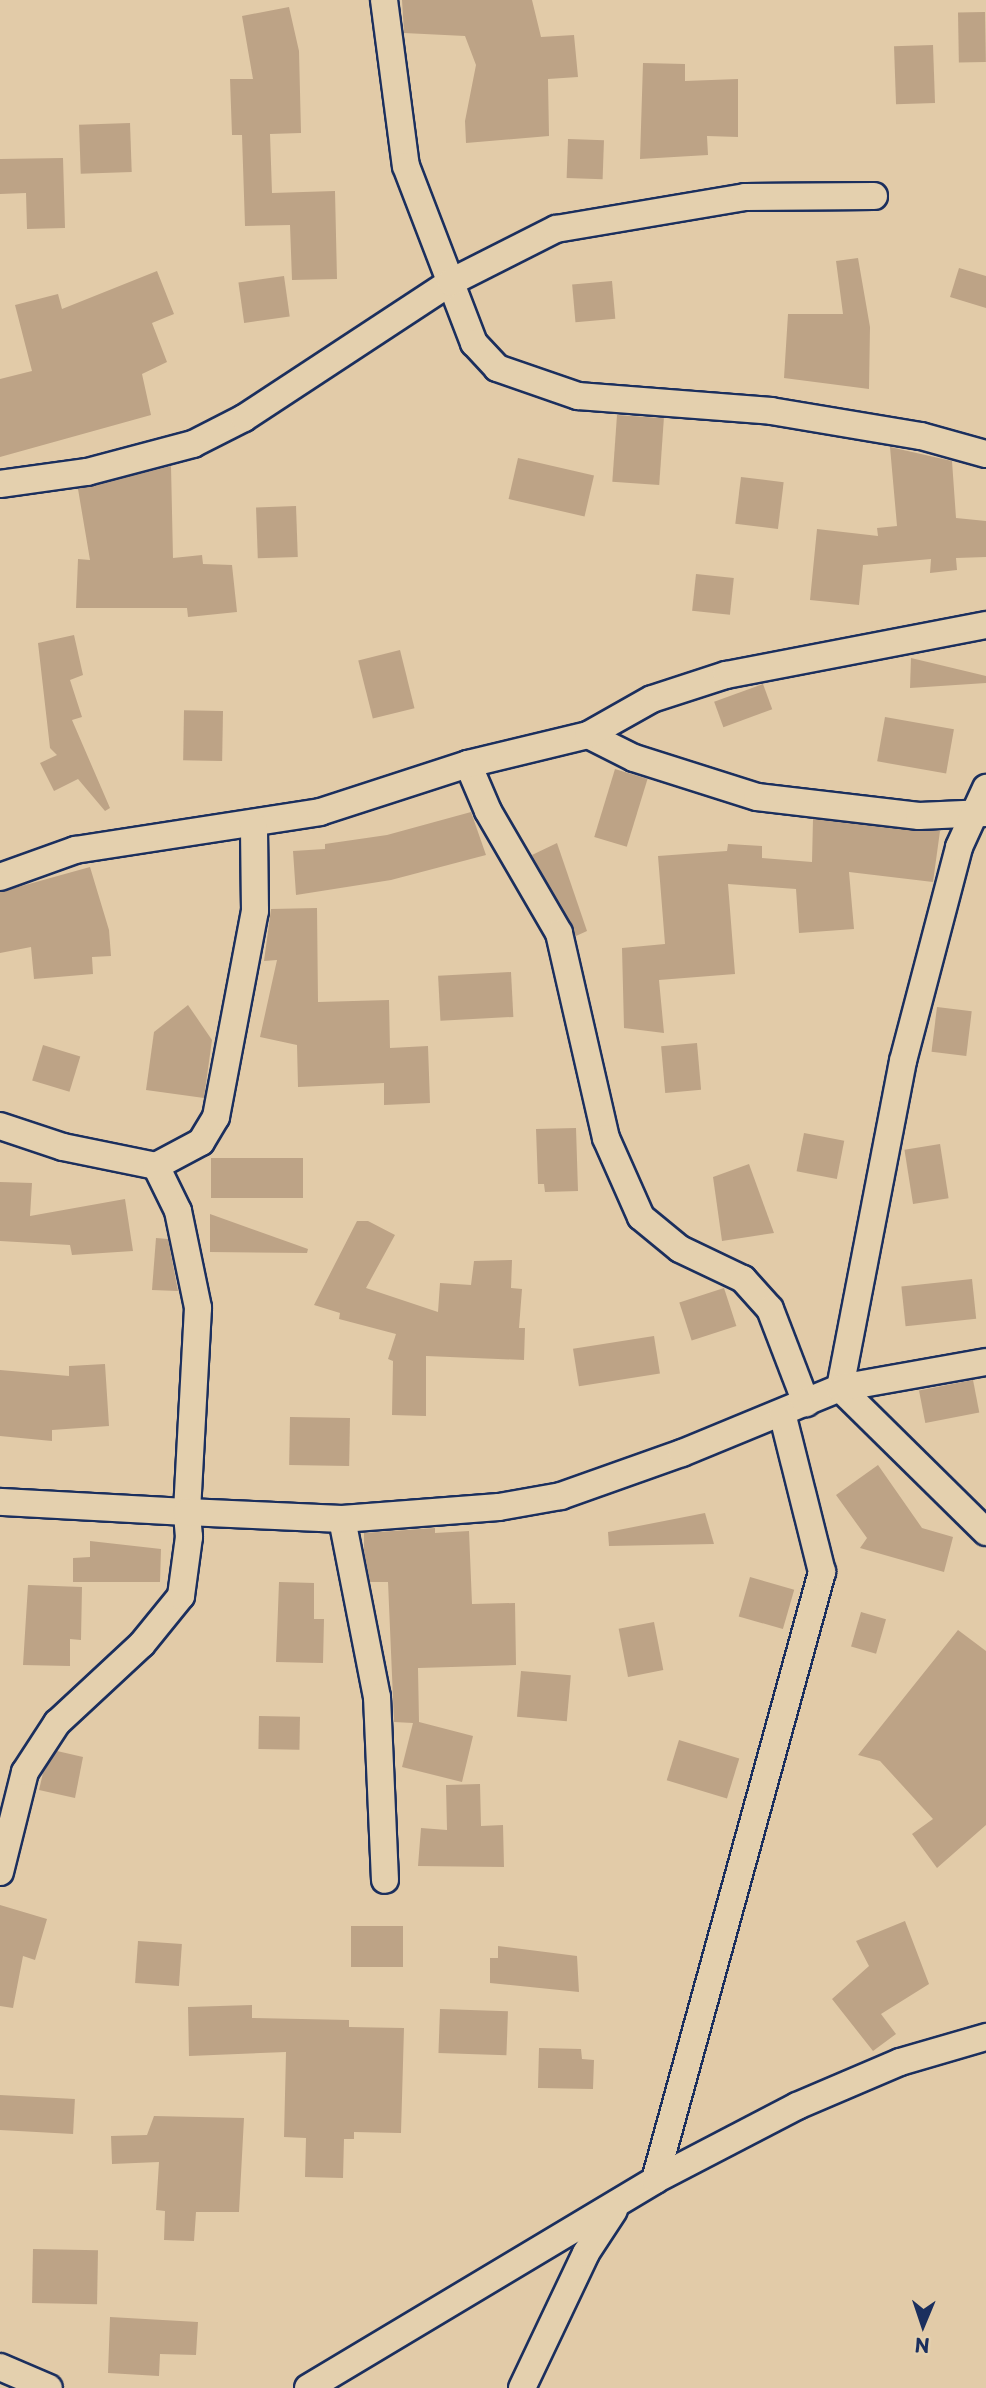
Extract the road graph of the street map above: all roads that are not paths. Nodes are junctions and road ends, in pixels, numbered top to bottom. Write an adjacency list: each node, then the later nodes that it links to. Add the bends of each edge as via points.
1 (384, 0): 3 (street, via 406,166)
2 (874, 196): 3 (street, via 745,197 556,229)
3 (451, 282): 4 (street, via 474,343 497,368 578,396 771,411 921,436); 5 (street, via 244,418 193,444 87,472)
4 (986, 454)
5 (0, 484)
6 (986, 625): 7 (street, via 726,675 652,699)
7 (588, 735): 8 (street); 10 (street, via 634,758 757,797 919,816)
8 (468, 764): 11 (street, via 320,812); 17 (street, via 488,811 559,933 607,1138 641,1217 680,1248 743,1279 770,1308)
9 (986, 788): 10 (street)
10 (981, 813): 16 (street, via 959,848 903,1061)
11 (254, 826): 12 (street, via 75,850); 14 (street, via 255,911 216,1118 201,1142)
12 (0, 877)
13 (0, 1126): 14 (street, via 63,1147)
14 (156, 1166): 20 (street, via 178,1211 198,1308)
15 (986, 1362): 16 (street)
16 (840, 1388): 17 (street); 22 (street)
17 (806, 1403): 18 (street)
18 (782, 1413): 21 (street, via 561,1496 499,1507); 26 (street, via 822,1572)
19 (0, 1502): 20 (street)
20 (187, 1512): 21 (street); 23 (street, via 181,1595 142,1644 51,1733 26,1772)
21 (342, 1519): 24 (street, via 377,1697)
22 (986, 1532)
23 (0, 1872)
24 (385, 1880)
25 (986, 2037): 26 (street, via 900,2062 810,2100)
26 (655, 2180): 27 (street)
27 (617, 2205): 30 (street); 31 (street, via 586,2253)
28 (0, 2367): 29 (street)
29 (49, 2388)
30 (308, 2388)
31 (522, 2388)

